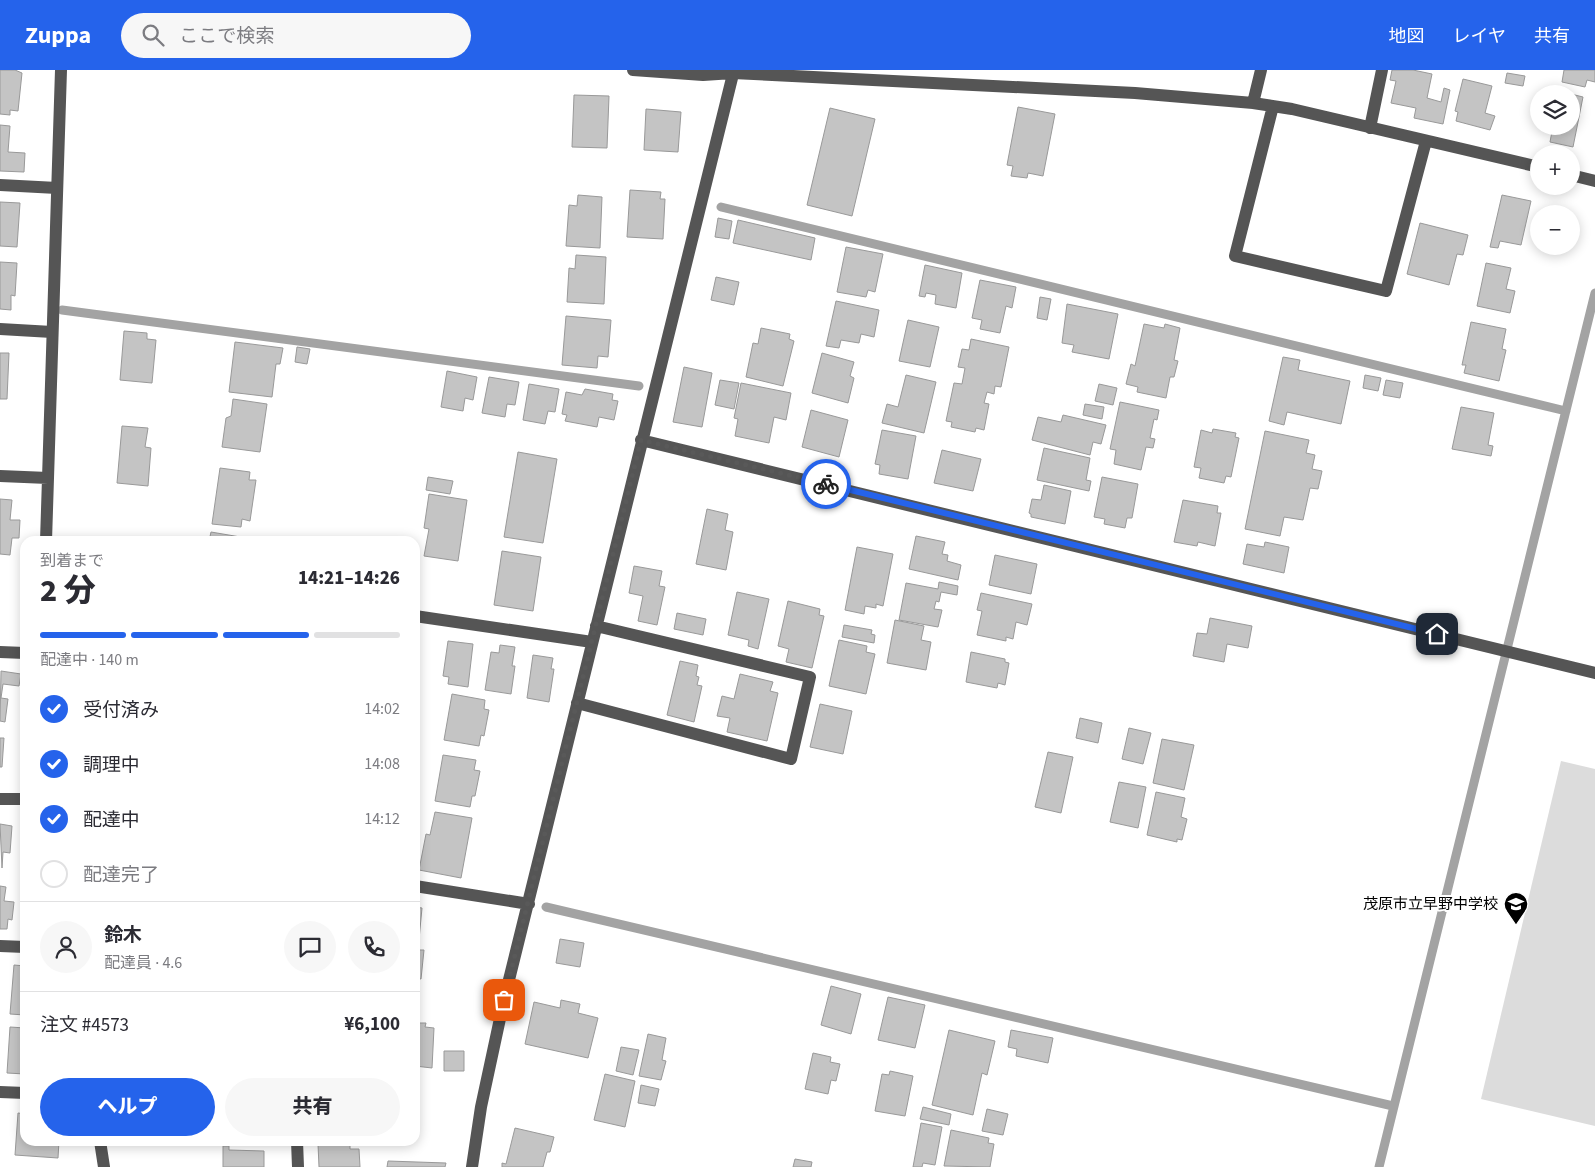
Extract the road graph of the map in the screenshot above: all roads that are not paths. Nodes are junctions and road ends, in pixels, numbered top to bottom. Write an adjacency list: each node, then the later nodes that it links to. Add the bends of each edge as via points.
1 (61, 70): 14 (street)
2 (633, 70): 5 (street, via 703,75)
3 (1261, 70): 6 (street)
4 (1382, 70): 8 (street)
5 (734, 72): 6 (street, via 1135,93); 17 (street)
6 (1253, 104): 7 (street)
7 (1273, 106): 8 (street); 9 (street, via 1235,256 1367,287 1386,291)
8 (1370, 128): 9 (street)
9 (1426, 141): 10 (street)
10 (1530, 165)
11 (1580, 177): 12 (street)
12 (1595, 180)
13 (0, 185): 14 (street)
14 (57, 188): 16 (street)
15 (0, 329): 16 (street)
16 (52, 332): 19 (street)
17 (641, 440): 22 (street); 26 (street)
18 (0, 476): 19 (street)
19 (48, 478): 20 (street)
20 (46, 536)
21 (420, 617): 23 (street)
22 (596, 626): 23 (street); 27 (street, via 810,677 791,759)
23 (592, 642): 27 (street)
24 (0, 652): 25 (street)
25 (20, 653)
26 (1595, 673)
27 (577, 703): 31 (street)
28 (0, 798): 29 (street)
29 (20, 799)
30 (420, 887): 31 (street)
31 (529, 904): 40 (street, via 494,1043)
32 (0, 946): 33 (street)
33 (20, 947)
34 (0, 1092): 35 (street)
35 (20, 1094)
36 (101, 1146): 38 (street)
37 (297, 1146): 39 (street)
38 (104, 1167)
39 (298, 1167)
40 (472, 1167)

